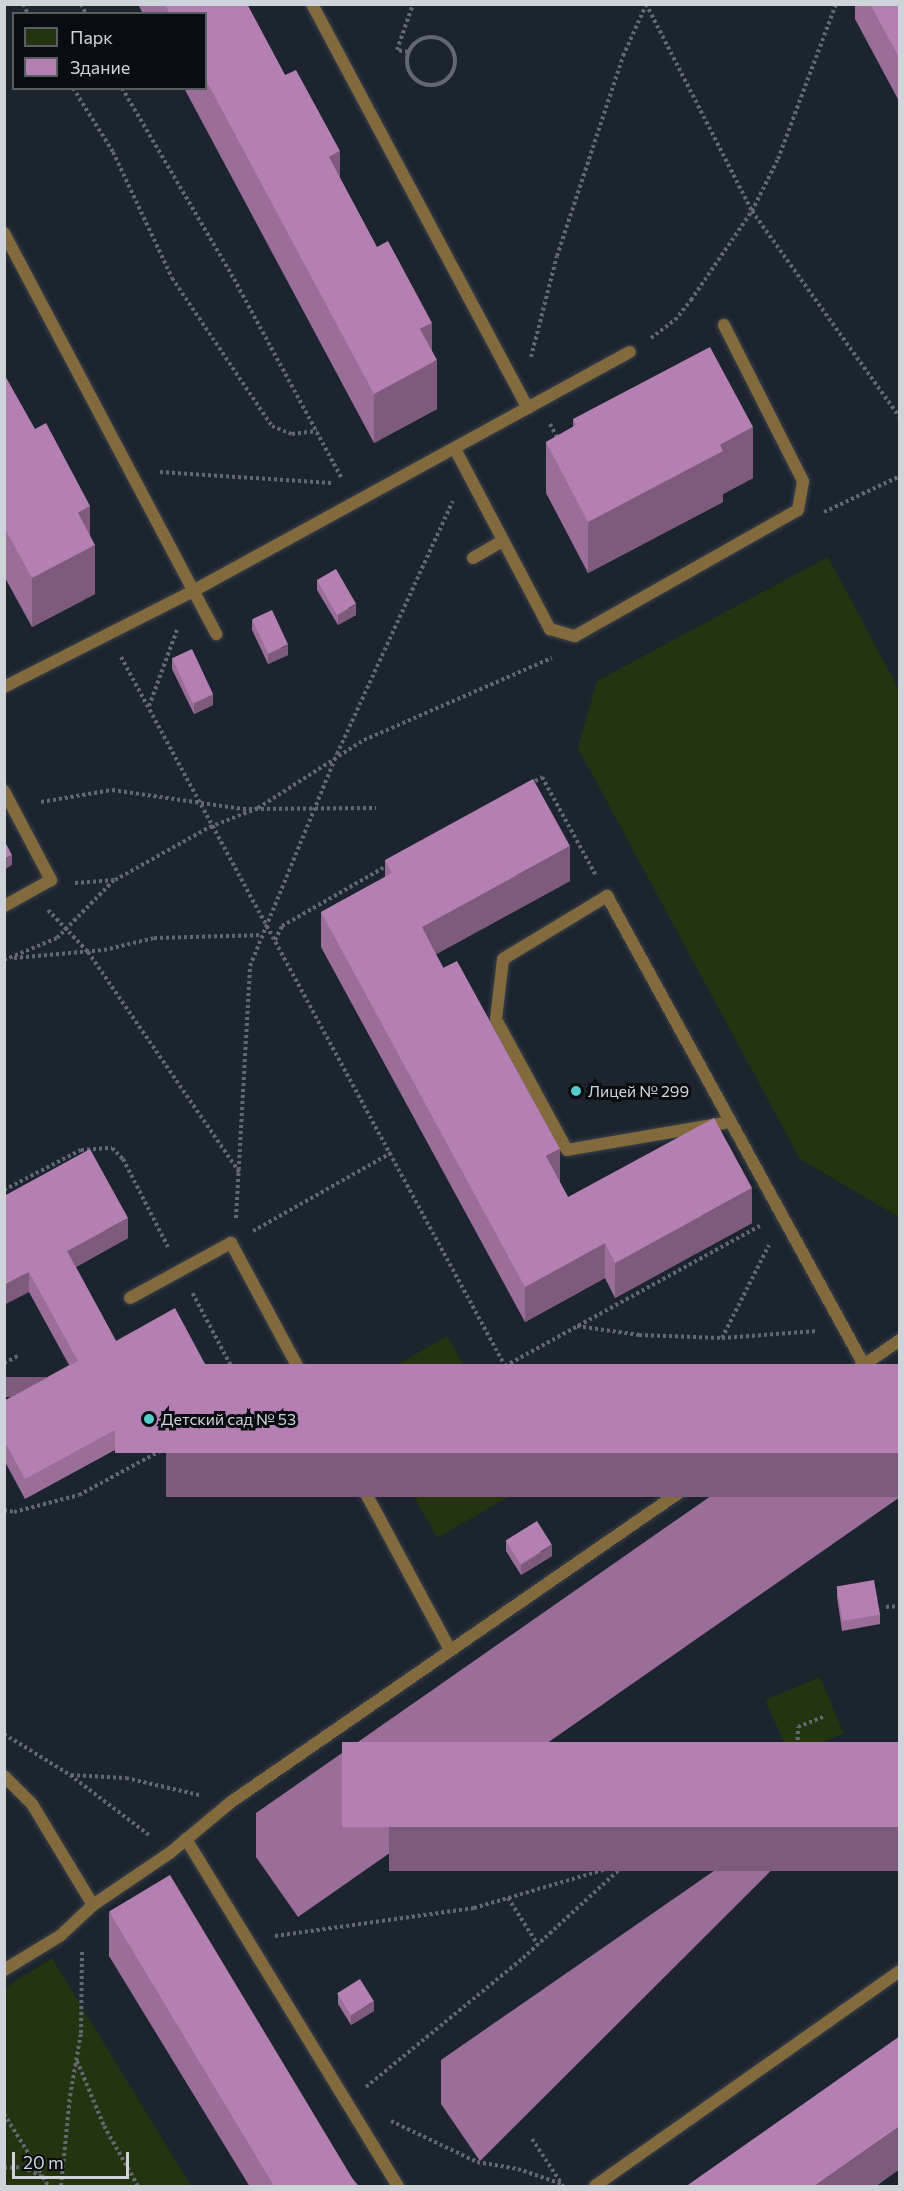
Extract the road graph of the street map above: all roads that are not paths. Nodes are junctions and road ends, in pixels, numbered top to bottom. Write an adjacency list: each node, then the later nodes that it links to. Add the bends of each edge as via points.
1 (312, 4): 5 (lane, via 519,392)
2 (4, 233): 9 (lane)
3 (724, 325): 7 (lane, via 803,481 798,510 575,636 549,629)
4 (630, 352): 5 (lane)
5 (533, 405): 6 (lane)
6 (455, 449): 7 (lane); 9 (lane)
7 (503, 541): 8 (lane)
8 (473, 558)
9 (194, 591): 10 (lane); 11 (lane)
10 (216, 634)
11 (4, 687)
12 (4, 791): 13 (lane, via 51,880)
13 (4, 906)
14 (730, 1122): 14 (lane, via 607,896 503,959 496,1019 567,1150); 17 (lane)
15 (130, 1298): 18 (lane, via 231,1243)
16 (900, 1340): 17 (lane)
17 (864, 1365): 18 (lane)
18 (450, 1649): 20 (lane, via 231,1802)
19 (4, 1776): 21 (lane, via 32,1804)
20 (186, 1839): 21 (lane); 24 (lane)
21 (93, 1905): 22 (lane, via 60,1936)
22 (4, 1970)
23 (900, 1971): 25 (lane)
24 (398, 2187)
25 (595, 2187)

